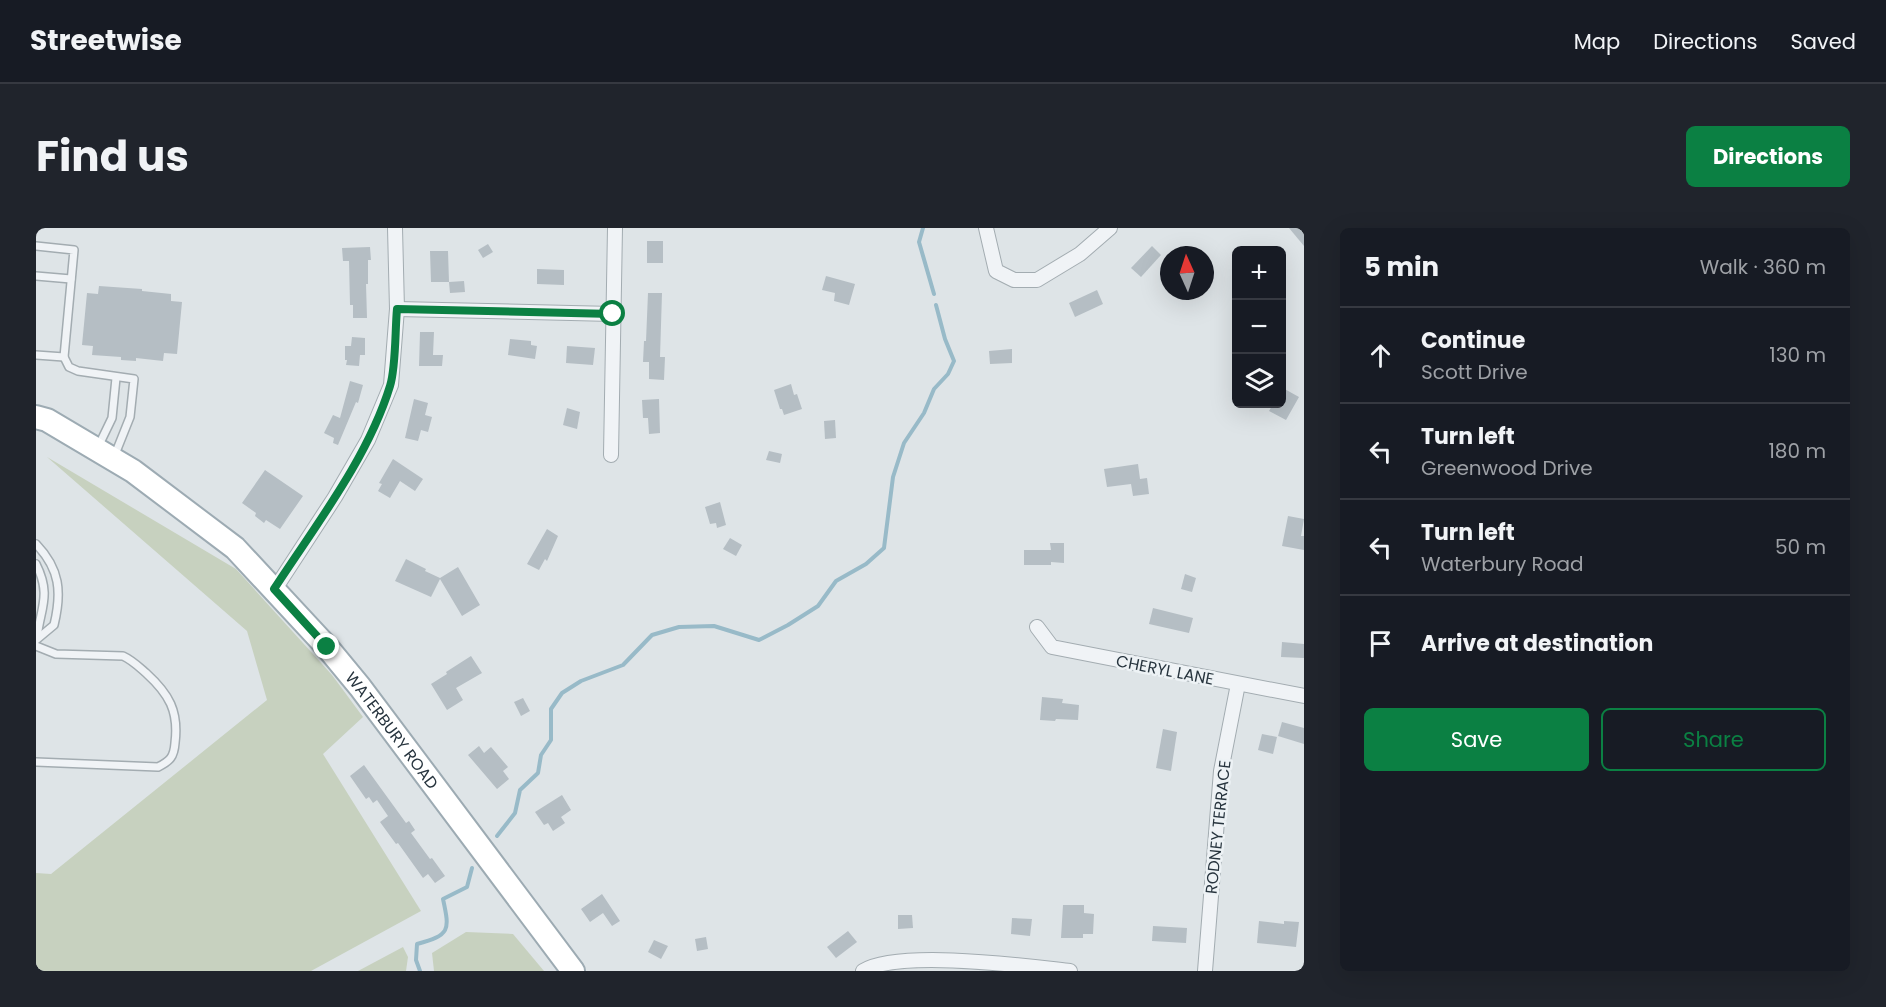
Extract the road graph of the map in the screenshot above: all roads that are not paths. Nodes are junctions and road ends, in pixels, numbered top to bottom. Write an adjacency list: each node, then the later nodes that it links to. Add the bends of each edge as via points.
1 (395, 228): 8 (street)
2 (615, 228): 9 (street)
3 (986, 228): 4 (street, via 996,272 1014,280 1037,280 1080,254)
4 (1110, 228)
5 (36, 246): 7 (lane, via 74,250)
6 (36, 276): 7 (lane)
7 (71, 279): 11 (lane)
8 (397, 309): 9 (street); 18 (street, via 391,385 368,440)
9 (613, 314): 15 (street)
10 (36, 355): 11 (lane)
11 (64, 357): 12 (lane, via 69,367 78,371)
12 (116, 378): 14 (lane); 14 (lane, via 134,379 130,417)
13 (36, 417): 14 (main road, WATERBURY ROAD)
14 (105, 455): 18 (main road, WATERBURY ROAD, via 133,471 235,548)
15 (611, 455)
16 (36, 544): 20 (lane, via 56,574 59,591 54,625)
17 (36, 564): 20 (lane, via 45,597)
18 (274, 589): 24 (main road, WATERBURY ROAD, via 360,687)
19 (1036, 627): 21 (street, CHERYL LANE, via 1053,647)
20 (36, 641): 23 (lane, via 56,654 123,656 131,660 162,688 174,708 176,735 174,756 158,767)
21 (1238, 684): 22 (street, CHERYL LANE); 27 (street, RODNEY TERRACE, via 1221,771)
22 (1304, 696)
23 (36, 762)
24 (573, 971)
25 (863, 971): 26 (street, via 870,966 908,960 1004,963)
26 (1070, 971)
27 (1205, 971)

